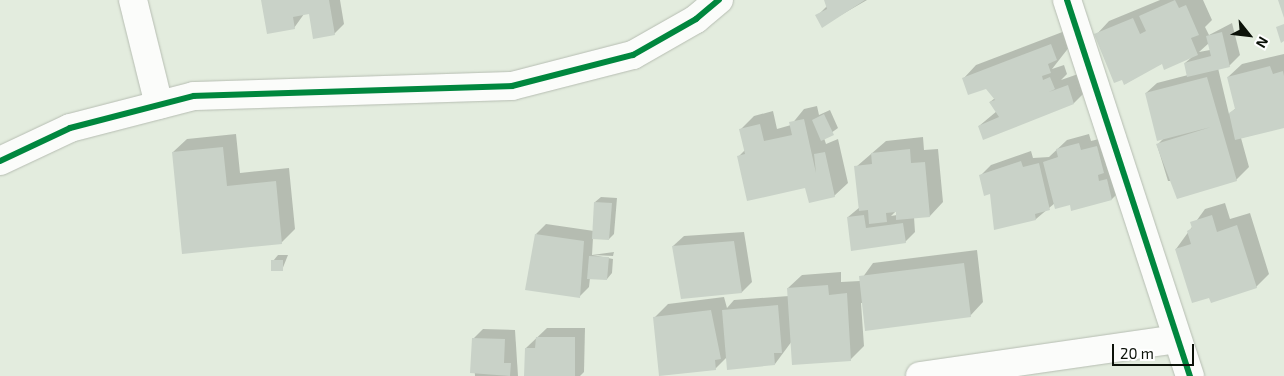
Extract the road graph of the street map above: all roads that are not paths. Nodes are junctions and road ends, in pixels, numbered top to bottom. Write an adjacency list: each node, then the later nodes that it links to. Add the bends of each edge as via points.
1 (133, 0): 4 (street)
2 (719, 0): 4 (street, via 696,19 633,56 512,86 194,96)
3 (1067, 0): 6 (street)
4 (159, 105): 5 (street, via 70,128)
5 (0, 161)
6 (1176, 340): 7 (street); 8 (street)
7 (920, 376)
8 (1190, 376)

